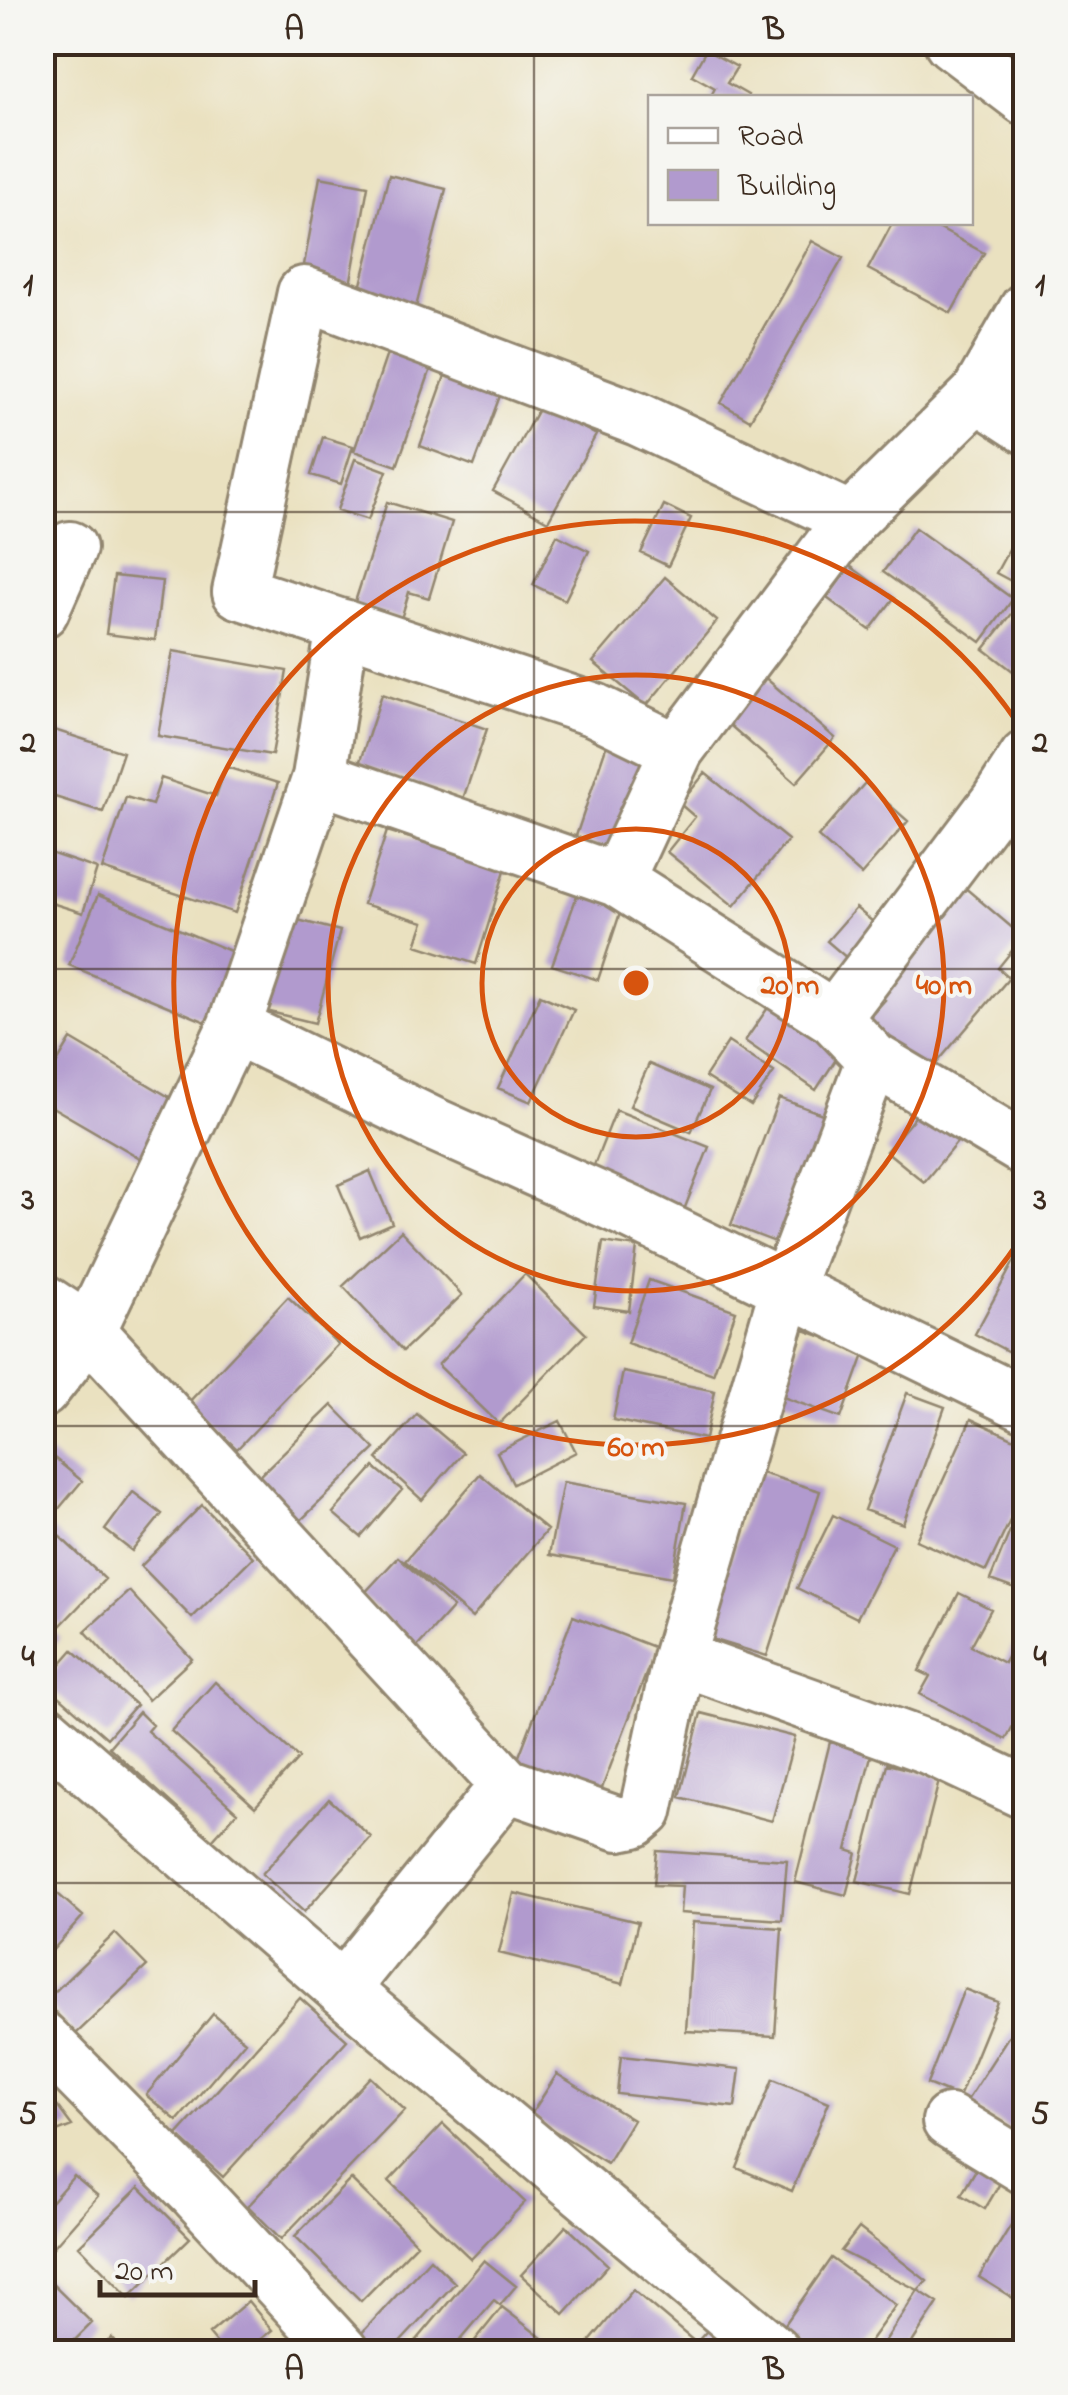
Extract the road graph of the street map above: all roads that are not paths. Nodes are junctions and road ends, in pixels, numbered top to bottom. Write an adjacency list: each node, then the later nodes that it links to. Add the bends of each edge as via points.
1 (951, 42): 2 (street)
2 (1026, 100)
3 (1026, 308): 4 (street)
4 (977, 396): 5 (street); 6 (street)
5 (1026, 427)
6 (850, 519): 9 (street, via 638,419 304,293 239,592); 10 (street)
7 (70, 548): 8 (street)
8 (42, 611)
9 (343, 626): 10 (street, via 595,710); 12 (street)
10 (677, 750): 13 (street)
11 (1026, 756): 14 (street)
12 (318, 777): 13 (street); 15 (street)
13 (617, 880): 14 (street)
14 (834, 1018): 16 (street)
15 (234, 1027): 18 (street); 20 (street)
16 (873, 1060): 17 (street); 18 (street)
17 (1026, 1150)
18 (786, 1287): 22 (street); 23 (street)
19 (42, 1300): 20 (street)
20 (88, 1331): 21 (street); 25 (street)
21 (42, 1391)
22 (1026, 1405)
23 (679, 1658): 25 (street, via 646,1811 634,1821 619,1824); 26 (street, via 928,1747)
24 (42, 1729): 27 (street)
25 (507, 1785): 27 (street)
26 (1026, 1793)
27 (342, 1989): 32 (street)
28 (42, 2038): 31 (street)
29 (949, 2121): 30 (street)
30 (1026, 2168)
31 (342, 2352)
32 (774, 2352)

